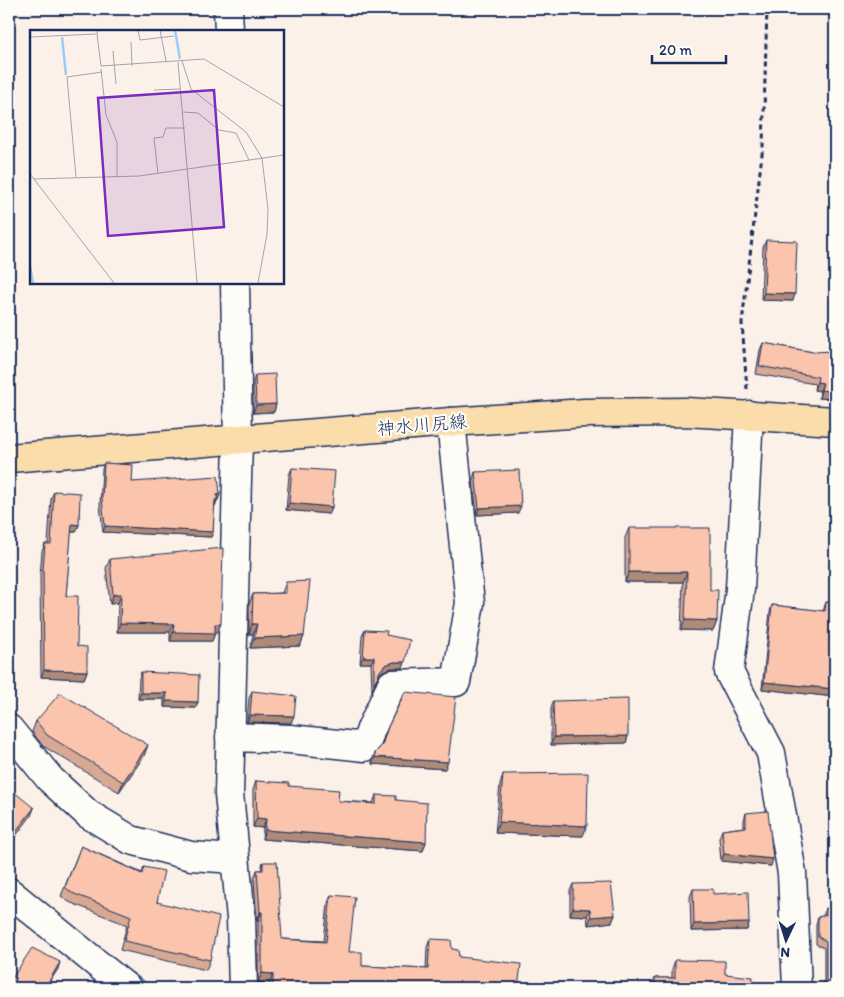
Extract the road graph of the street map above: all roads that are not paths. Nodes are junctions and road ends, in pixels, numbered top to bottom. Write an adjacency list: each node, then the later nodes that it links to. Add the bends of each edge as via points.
1 (228, 9): 2 (street)
2 (229, 30)
3 (236, 284): 7 (street)
4 (749, 415): 5 (main road, 神水川尻線); 6 (main road, 神水川尻線, via 585,413); 15 (street, via 740,589 729,672 771,753 792,873)
5 (835, 420)
6 (451, 422): 7 (main road, 神水川尻線); 10 (street, via 470,603 456,682 392,684 365,747)
7 (238, 440): 8 (main road, 神水川尻線); 10 (street)
8 (9, 458)
9 (9, 729): 11 (street, via 50,779 88,814 131,840 191,856)
10 (230, 737): 11 (street, via 229,794)
11 (235, 859): 14 (street)
12 (9, 892): 13 (street)
13 (127, 988)
14 (244, 988)
15 (797, 988)

